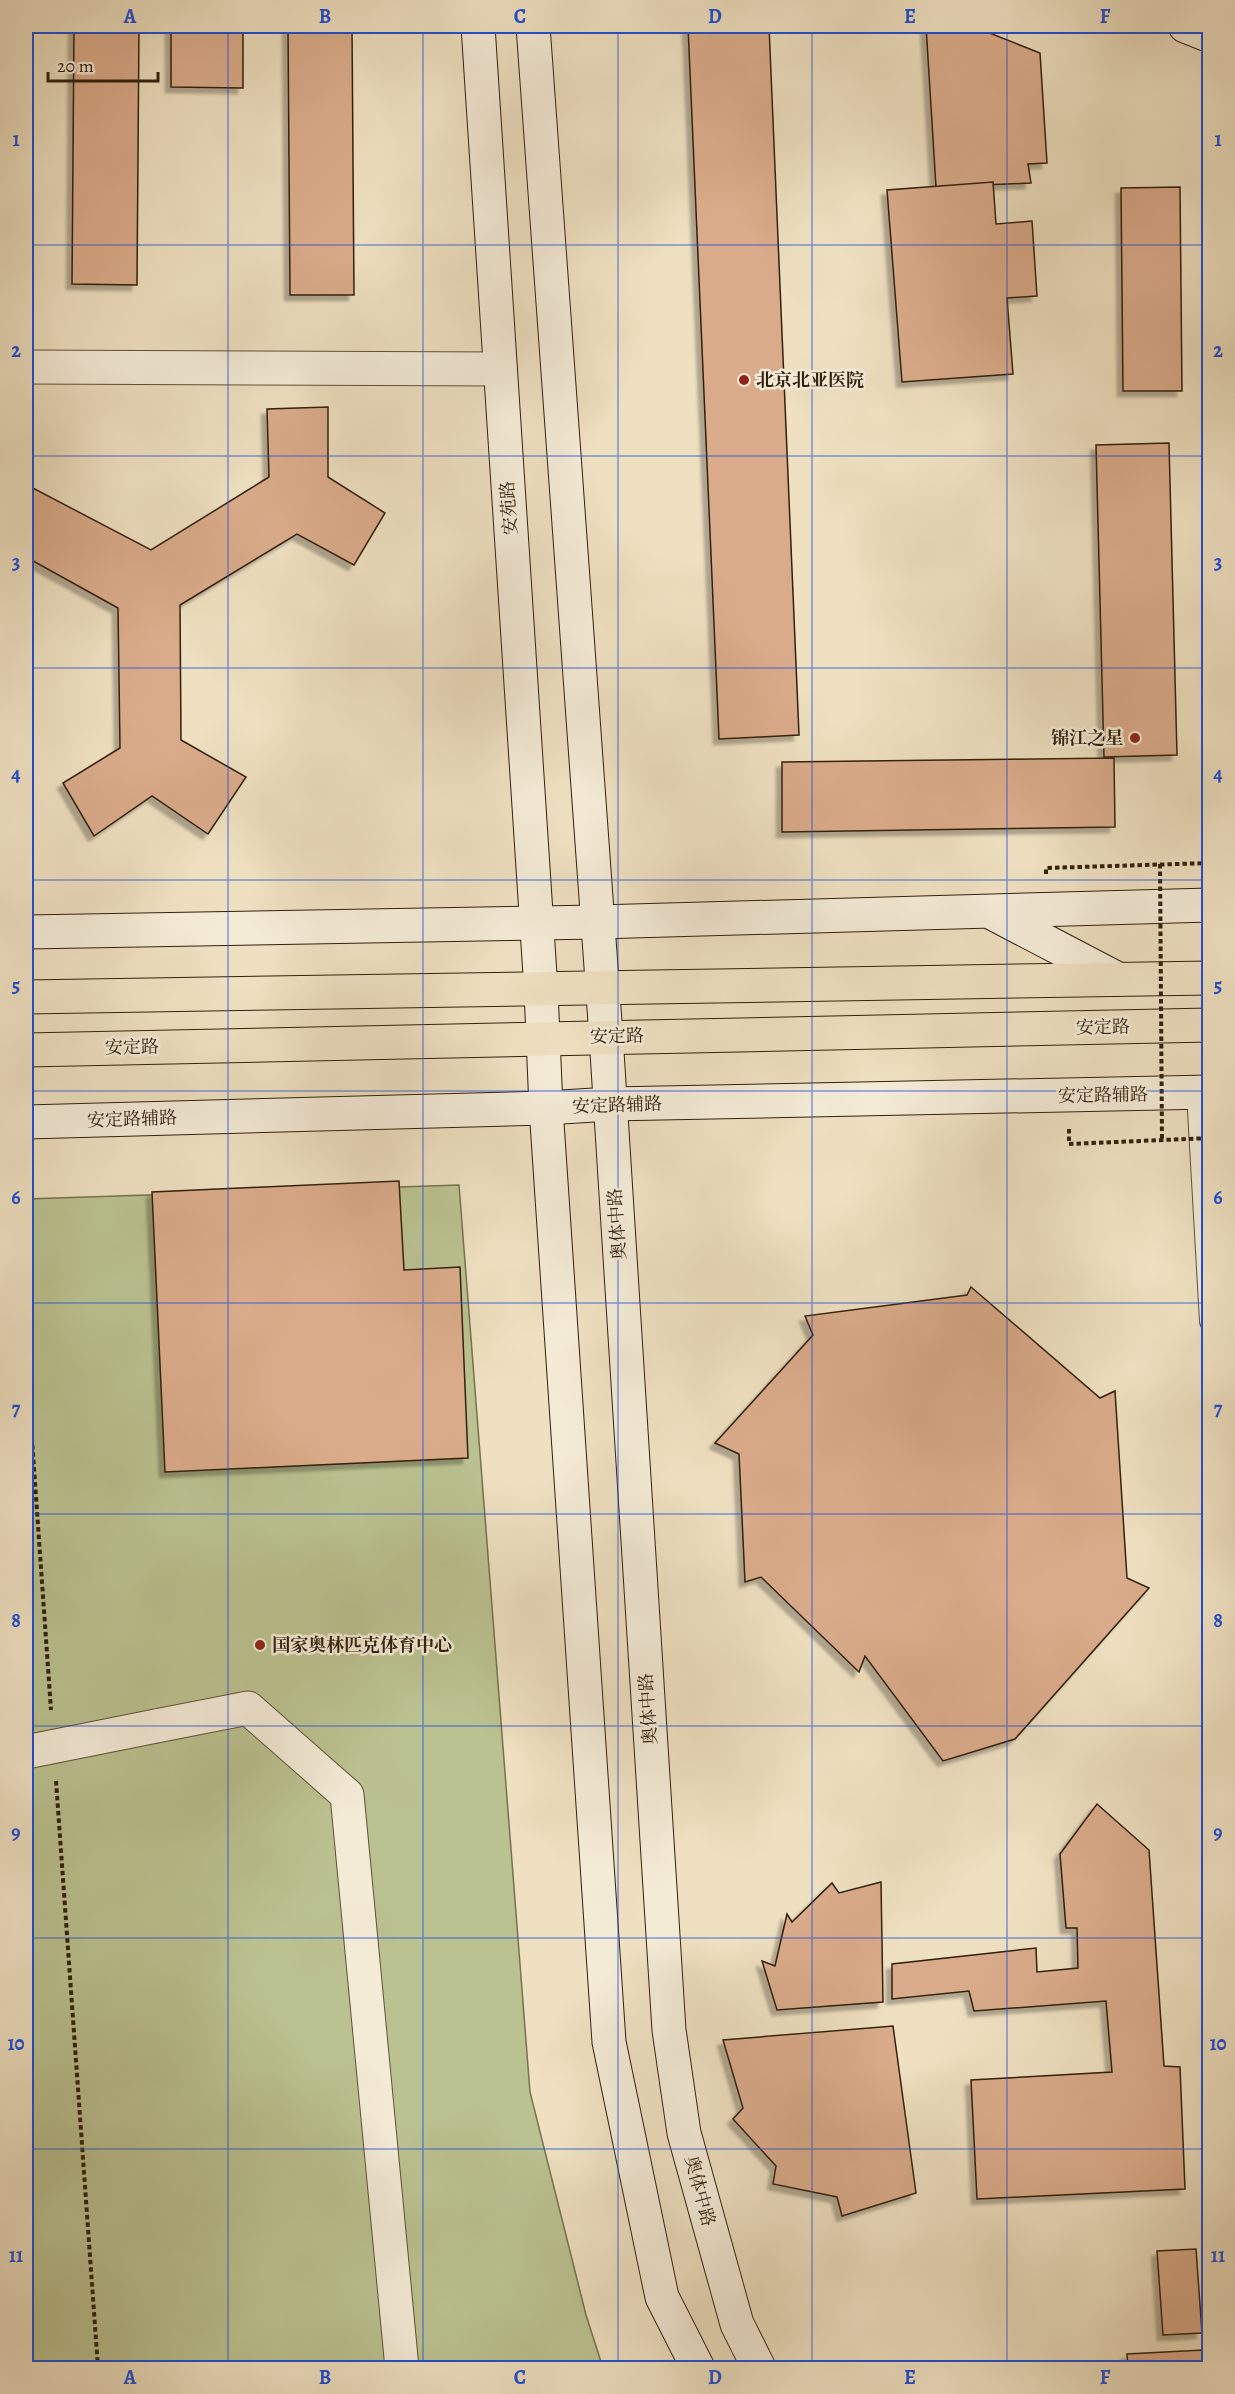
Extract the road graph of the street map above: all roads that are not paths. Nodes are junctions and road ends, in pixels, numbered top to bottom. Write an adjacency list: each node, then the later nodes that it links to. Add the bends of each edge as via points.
1 (478, 26): 6 (main road, 安苑路)
2 (533, 26): 10 (main road)
3 (1185, 26): 4 (main road)
4 (1209, 36)
5 (26, 367): 6 (main road)
6 (500, 369): 9 (main road, 安苑路)
7 (1209, 905): 8 (main road)
8 (988, 912): 10 (main road); 13 (main road)
9 (535, 922): 10 (main road); 11 (main road); 15 (main road, 安苑路)
10 (597, 922): 14 (main road)
11 (26, 932)
12 (1209, 978): 13 (main road)
13 (1118, 979): 14 (main road)
14 (601, 988): 15 (main road); 18 (main road, 奥体中路)
15 (541, 990): 16 (main road); 19 (main road, 安苑路)
16 (26, 997)
17 (1209, 1025): 18 (main road, 安定路)
18 (606, 1036): 19 (main road, 安定路); 22 (main road, 奥体中路)
19 (543, 1038): 20 (main road, 安定路); 23 (main road)
20 (26, 1050)
21 (1203, 1093): 22 (main road, 安定路辅路); 25 (lane)
22 (610, 1104): 23 (main road, 安定路辅路); 29 (main road, 奥体中路, via 669,2030 684,2133 737,2324)
23 (546, 1108): 24 (main road, 安定路辅路); 28 (main road, via 609,2042 662,2297)
24 (26, 1122)
25 (1209, 1321)
26 (26, 1752): 27 (main road, bridge, via 249,1708 347,1795)
27 (402, 2368)
28 (698, 2368)
29 (759, 2368)

